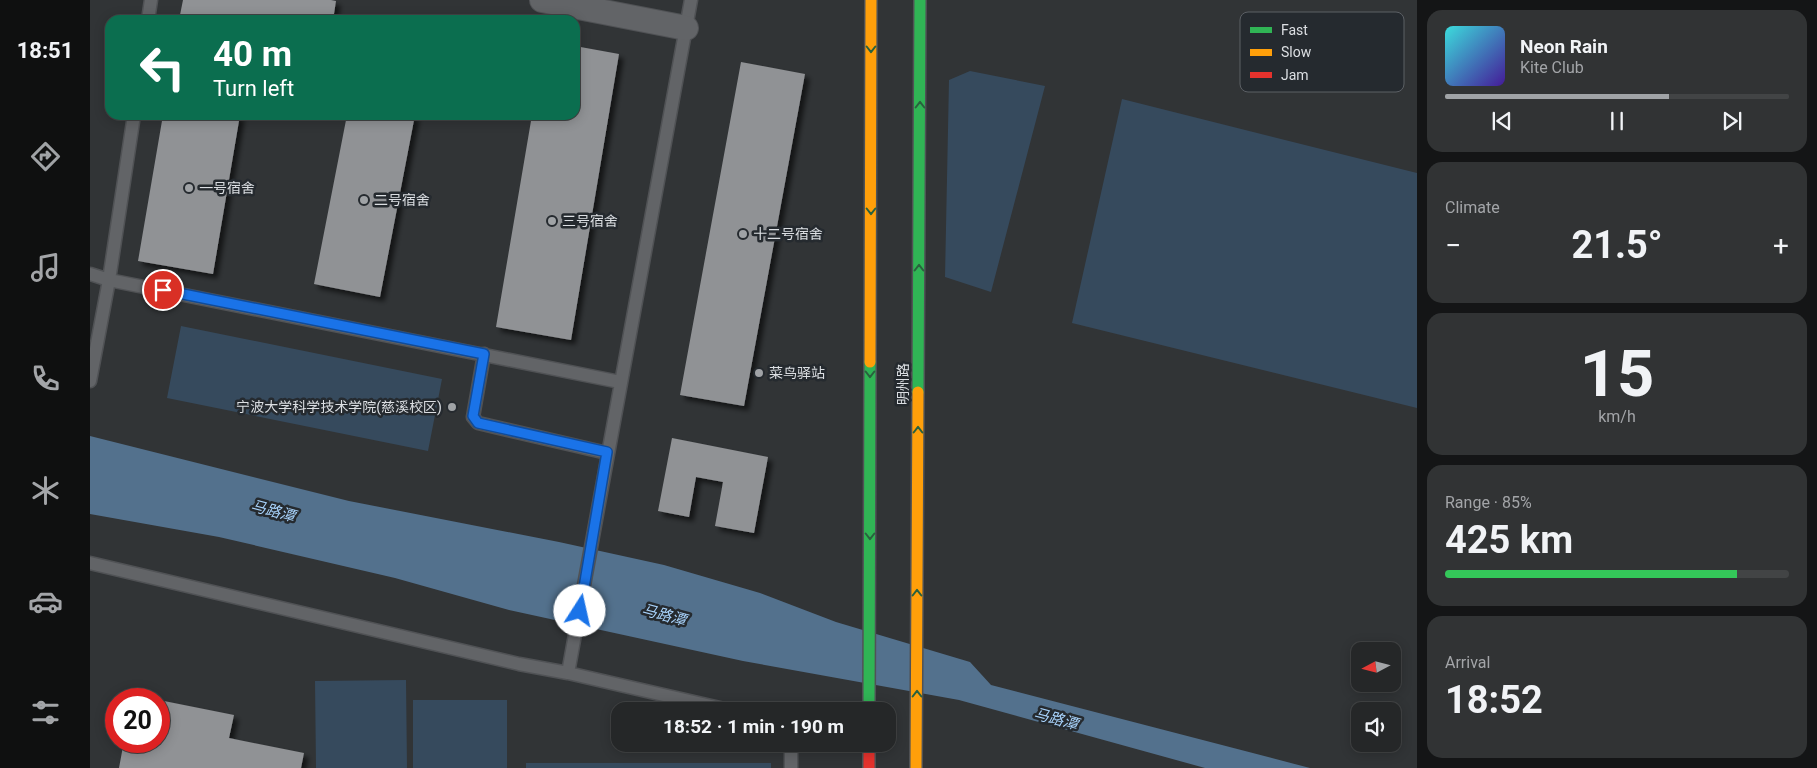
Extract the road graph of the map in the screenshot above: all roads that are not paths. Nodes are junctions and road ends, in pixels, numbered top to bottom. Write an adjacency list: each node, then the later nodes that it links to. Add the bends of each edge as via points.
1 (151, 0): 6 (lane)
2 (542, 0): 7 (street)
3 (691, 0): 7 (lane)
4 (872, 0): 18 (main road, one-way to 18)
5 (920, 0): 23 (main road, 明州路, one-way to 5)
6 (149, 15)
7 (686, 28): 13 (lane)
8 (133, 120): 10 (lane)
9 (90, 274): 10 (lane)
10 (109, 280): 11 (lane); 12 (lane)
11 (484, 354): 13 (lane); 14 (lane, via 473,416 478,423)
12 (90, 381)
13 (620, 382): 14 (lane)
14 (607, 452): 16 (lane)
15 (90, 563): 16 (lane)
16 (568, 673): 17 (lane)
17 (694, 702)
18 (870, 702)
19 (791, 752): 21 (lane)
20 (869, 752): 22 (main road)
21 (790, 768)
22 (869, 768)
23 (916, 768)

